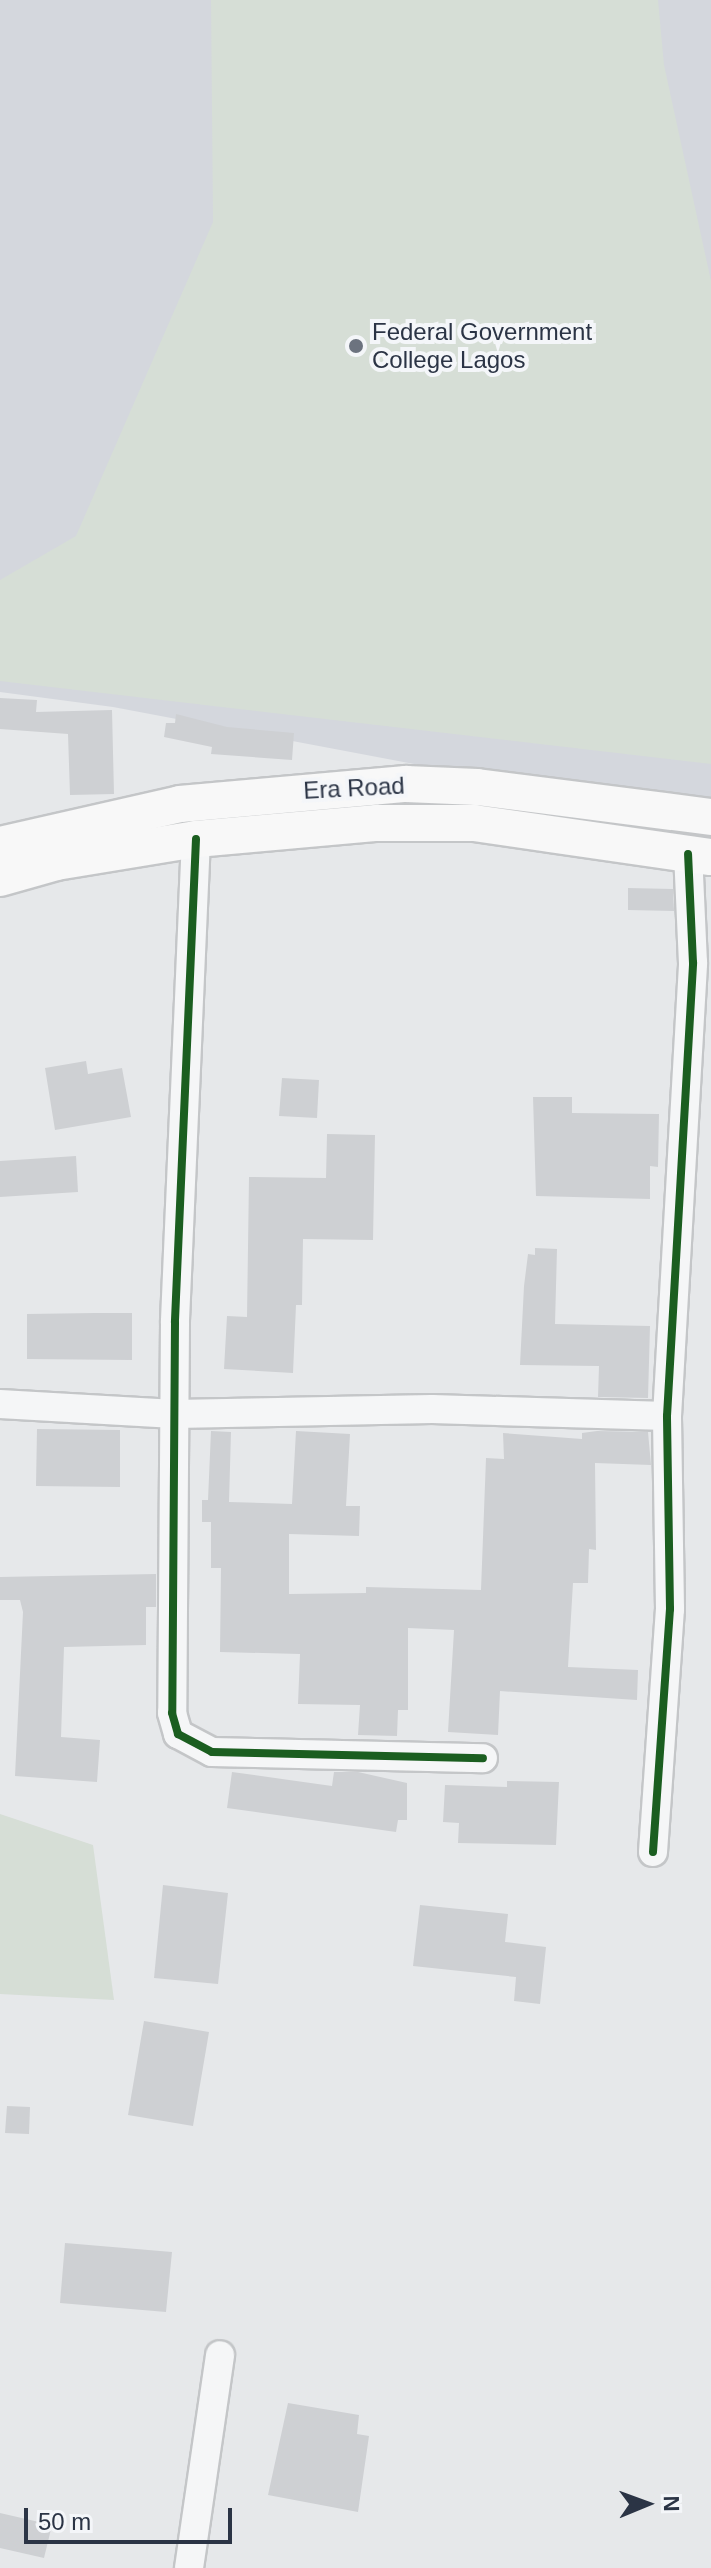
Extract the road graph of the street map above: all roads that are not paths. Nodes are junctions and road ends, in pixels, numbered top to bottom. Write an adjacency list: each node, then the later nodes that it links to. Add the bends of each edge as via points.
1 (711, 817): 3 (main road, Era Road, via 477,787 406,784 180,804 52,829)
2 (196, 839): 4 (main road, via 278,828 474,823); 5 (main road, via 56,862); 7 (street)
3 (0, 845)
4 (699, 855): 8 (street)
5 (0, 878)
6 (0, 1404): 7 (street)
7 (175, 1414): 8 (street, via 432,1409); 9 (street, via 172,1713 178,1734 212,1752)
8 (667, 1416): 10 (street, via 670,1609)
9 (483, 1758)
10 (653, 1852)
11 (220, 2355): 12 (street)
12 (189, 2568)

